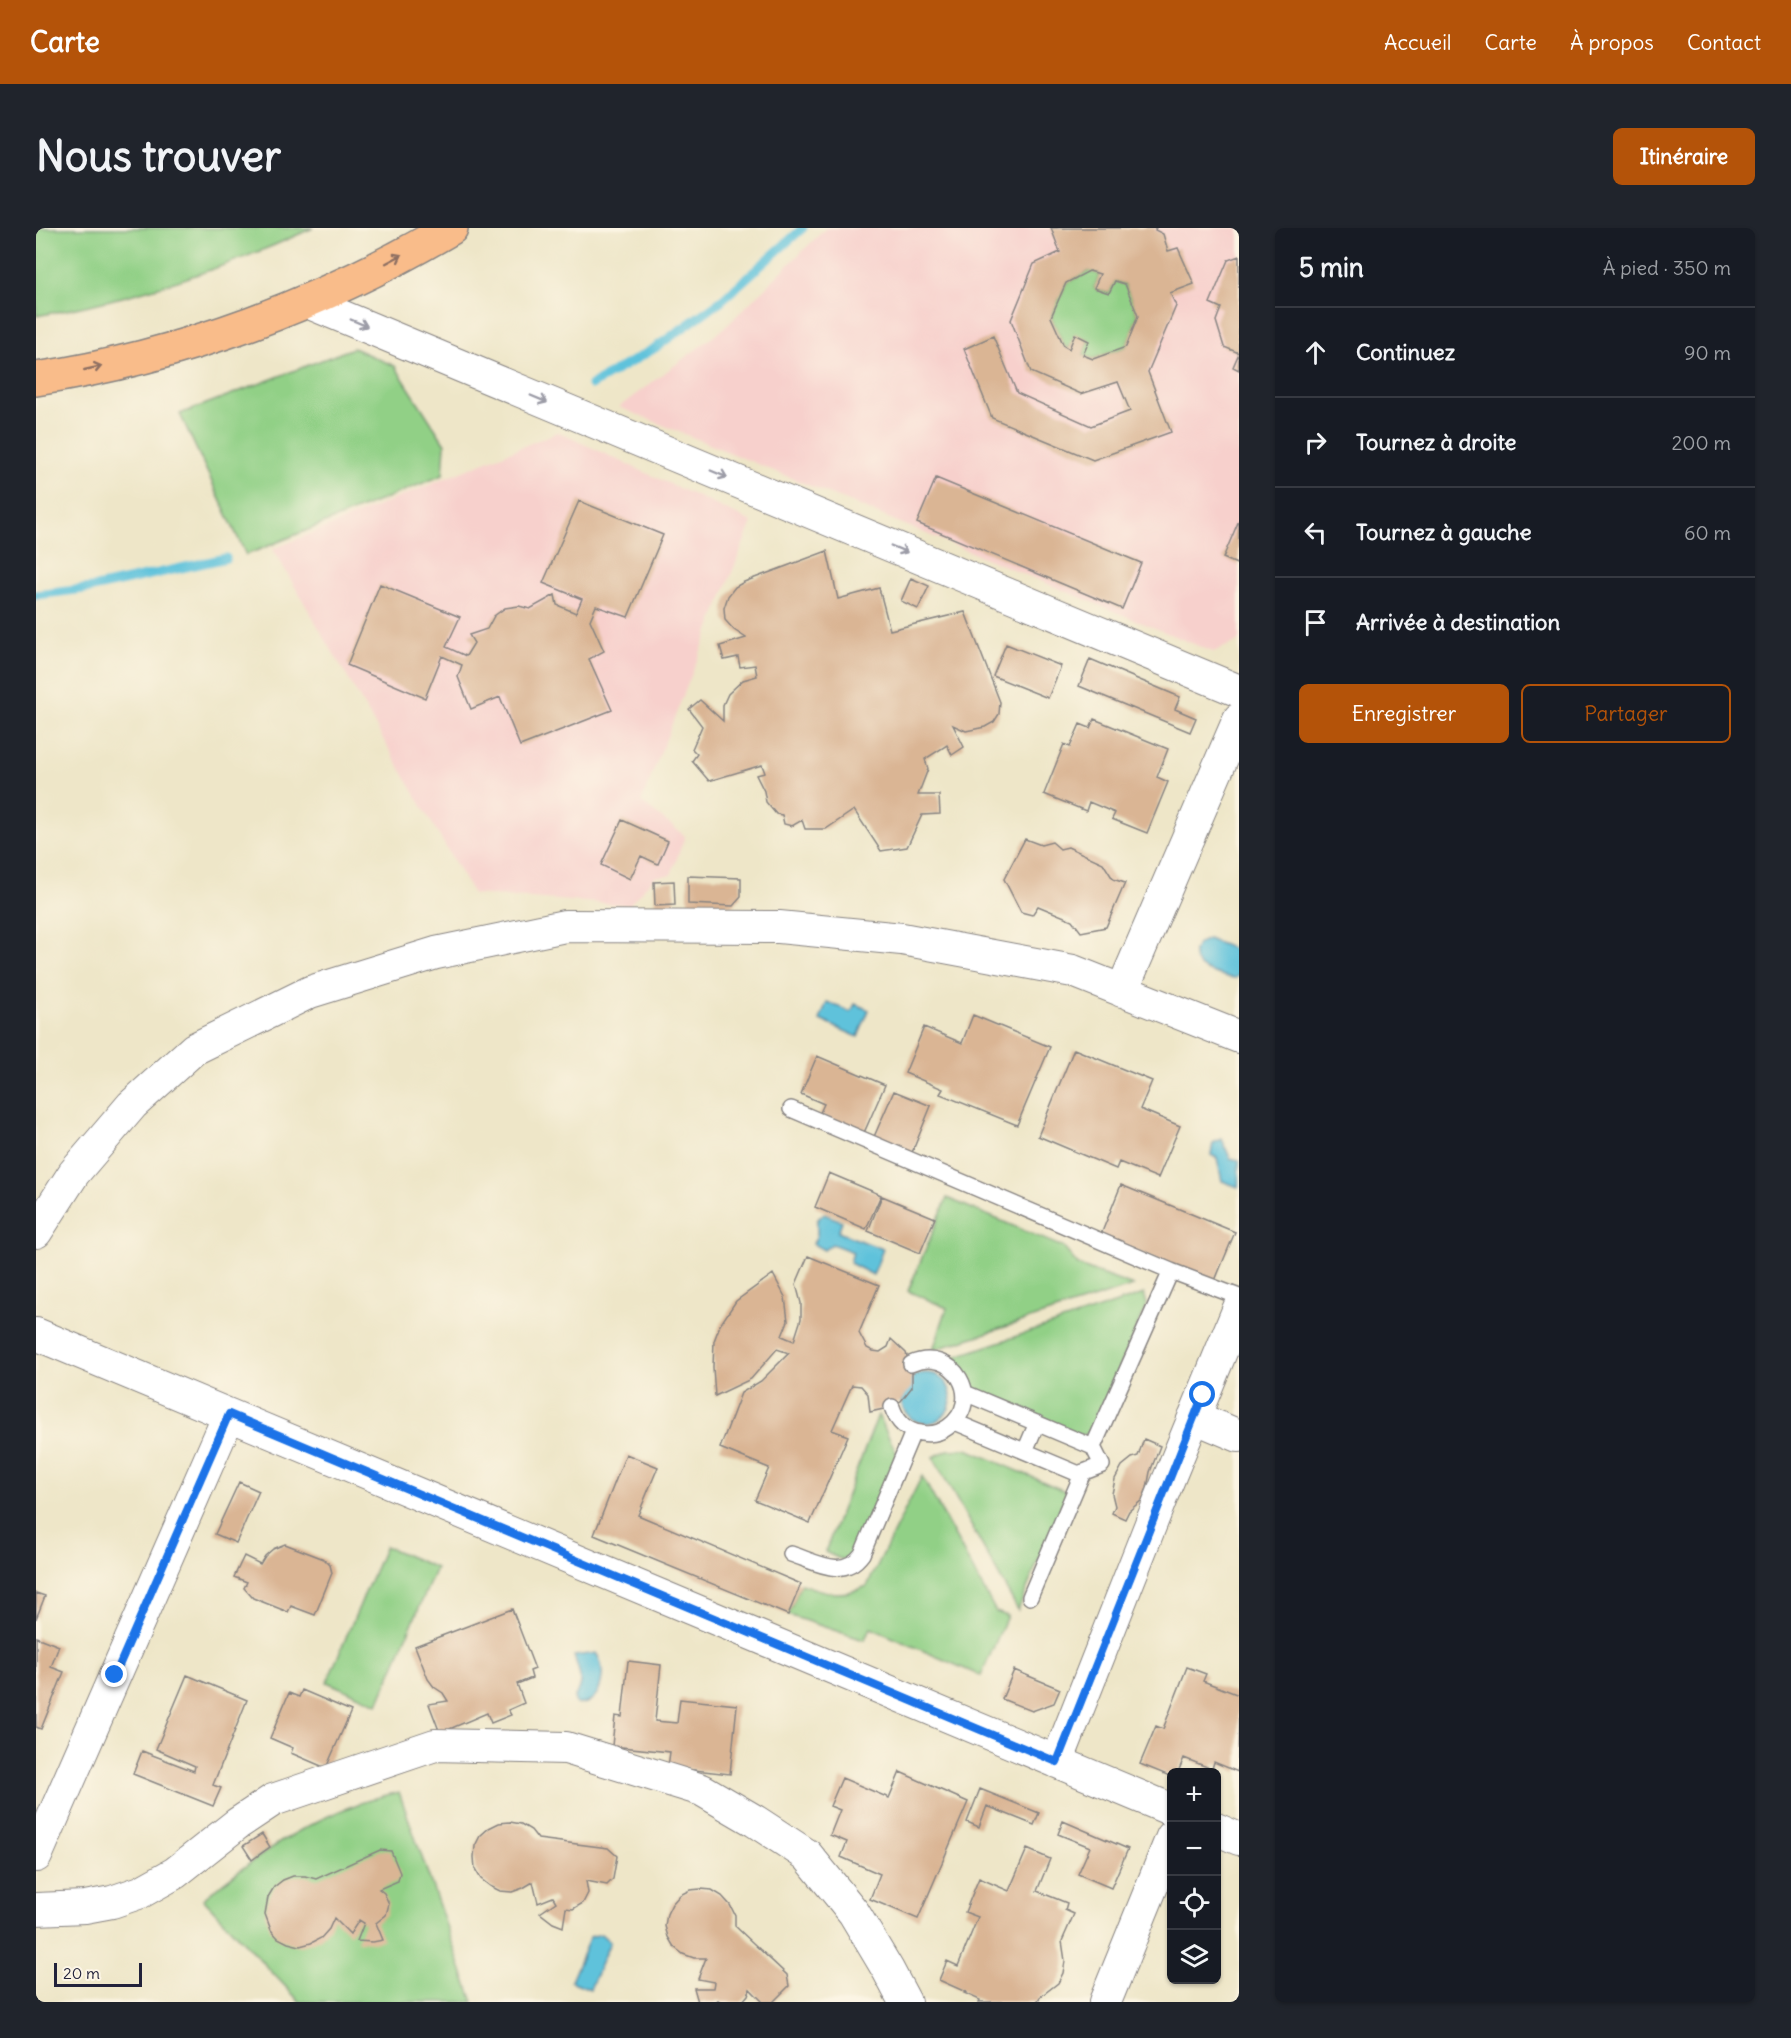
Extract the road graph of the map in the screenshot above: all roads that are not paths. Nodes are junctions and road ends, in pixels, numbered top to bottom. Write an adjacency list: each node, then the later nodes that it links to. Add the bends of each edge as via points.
1 (451, 228): 2 (main road, one-way to 1)
2 (305, 301): 3 (main road, one-way to 2, via 176,347); 4 (street, one-way to 4)
3 (36, 379)
4 (1239, 692)
5 (1239, 719): 6 (street)
6 (1122, 991): 7 (street); 9 (street, via 1073,971 957,949 902,939 779,927 565,926 436,953 310,992 194,1049 132,1105 74,1173)
7 (1239, 1037)
8 (791, 1109): 10 (lane)
9 (36, 1232)
10 (1171, 1271): 11 (lane); 23 (lane)
11 (1239, 1297)
12 (1239, 1308): 18 (street)
13 (36, 1334): 17 (street)
14 (911, 1364): 15 (lane, via 930,1359 942,1363 961,1380)
15 (965, 1393): 19 (lane); 20 (lane)
16 (892, 1407): 21 (lane, via 902,1425)
17 (229, 1414): 28 (street); 33 (street)
18 (1194, 1417): 22 (street); 28 (street)
19 (955, 1422): 21 (lane, via 943,1431); 24 (lane)
20 (1037, 1423): 23 (lane); 24 (lane)
21 (913, 1432): 26 (lane, via 856,1563 832,1568)
22 (1239, 1436)
23 (1093, 1447): 25 (lane, via 1102,1465)
24 (1025, 1451): 25 (lane, via 1079,1474)
25 (1083, 1472): 27 (lane)
26 (791, 1554)
27 (1030, 1597)
28 (1057, 1762): 29 (street)
29 (1167, 1808)
30 (1221, 1831): 31 (street)
31 (1239, 1839)
32 (1167, 1849): 36 (street)
33 (36, 1856)
34 (36, 1909): 35 (street, via 85,1907 141,1892 175,1873 273,1800 435,1745 566,1748 702,1790 807,1855 854,1913)
35 (905, 2002)
36 (1105, 2002)

